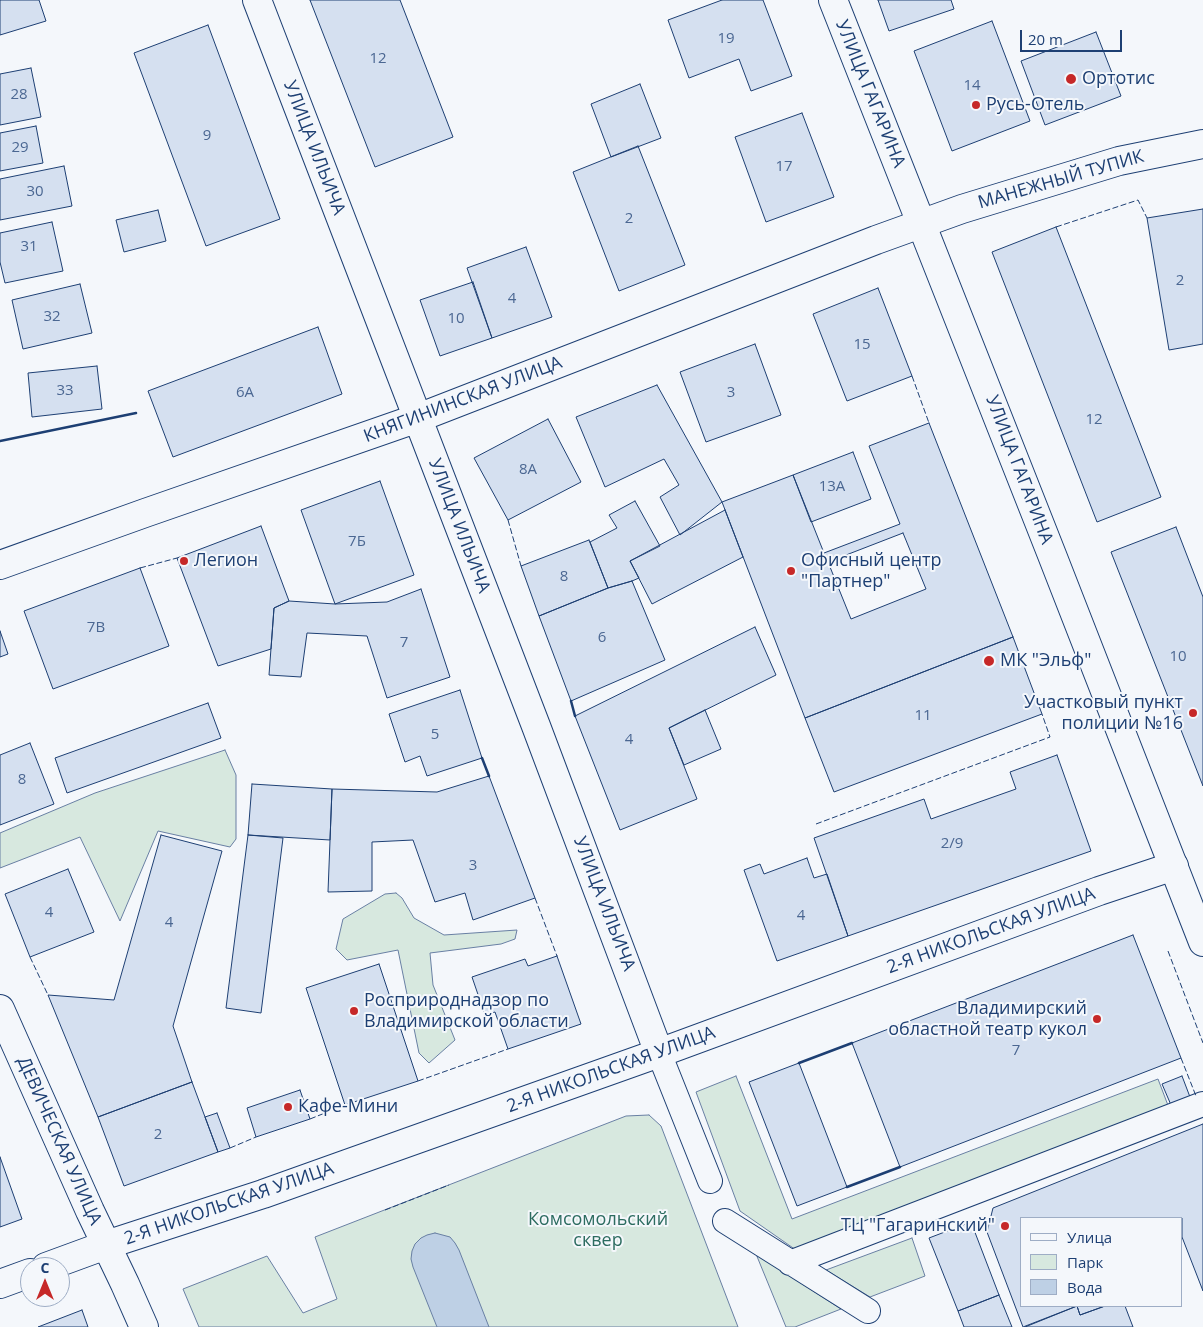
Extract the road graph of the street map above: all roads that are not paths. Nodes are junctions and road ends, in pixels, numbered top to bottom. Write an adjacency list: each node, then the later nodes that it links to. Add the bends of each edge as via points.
1 (257, 0): 5 (street, УЛИЦА ИЛЬИЧА)
2 (833, 0): 4 (street, УЛИЦА ГАГАРИНА)
3 (1203, 144): 4 (street, МАНЕЖНЫЙ ТУПИК, via 1120,161)
4 (921, 223): 5 (street, КНЯГИНИНСКАЯ УЛИЦА); 7 (street, УЛИЦА ГАГАРИНА)
5 (418, 418): 6 (street, КНЯГИНИНСКАЯ УЛИЦА); 10 (street, УЛИЦА ИЛЬИЧА)
6 (0, 565)
7 (1174, 866): 8 (street, УЛИЦА ГАГАРИНА); 10 (street, 2-Я НИКОЛЬСКАЯ УЛИЦА)
8 (1203, 942)
9 (0, 1009): 14 (street, ДЕВИЧЕСКАЯ УЛИЦА)
10 (660, 1052): 12 (street); 14 (street, 2-Я НИКОЛЬСКАЯ УЛИЦА, via 272,1190)
11 (1203, 1104): 16 (street)
12 (710, 1182)
13 (725, 1221): 16 (street)
14 (106, 1245): 15 (street, 2-Я НИКОЛЬСКАЯ УЛИЦА); 20 (street, ДЕВИЧЕСКАЯ УЛИЦА)
15 (70, 1258)
16 (790, 1263): 19 (street)
17 (20, 1277): 18 (street)
18 (0, 1284)
19 (868, 1311)
20 (144, 1327)

